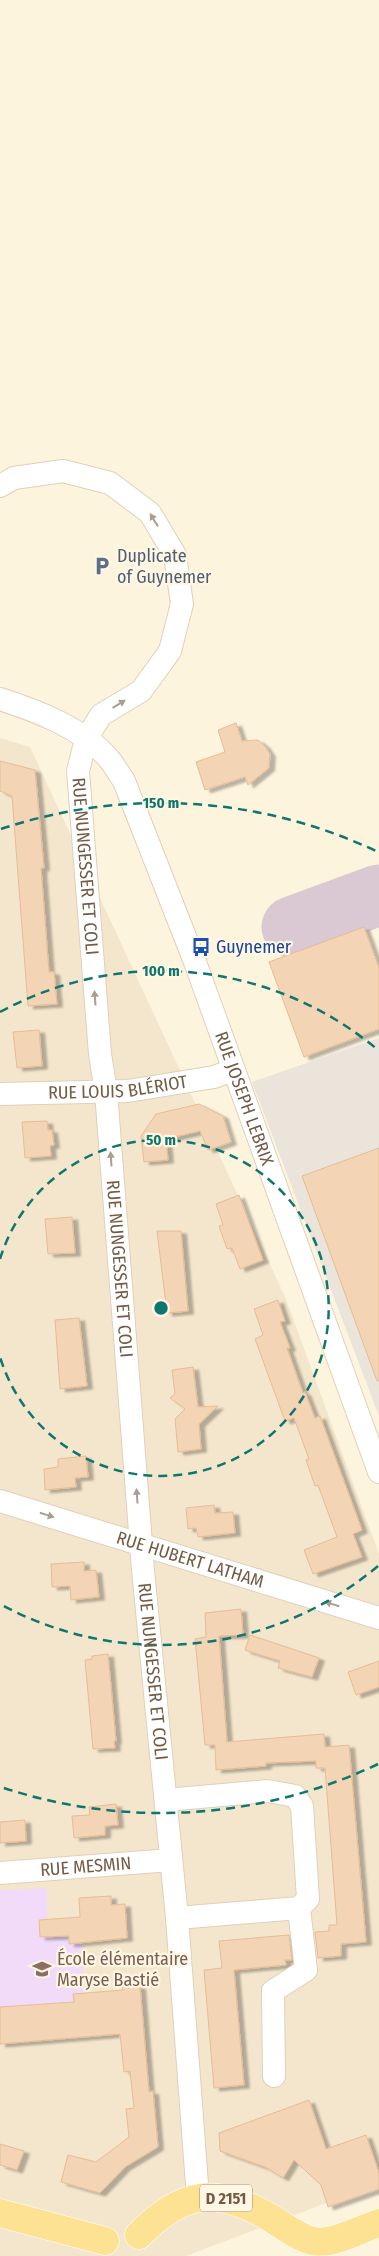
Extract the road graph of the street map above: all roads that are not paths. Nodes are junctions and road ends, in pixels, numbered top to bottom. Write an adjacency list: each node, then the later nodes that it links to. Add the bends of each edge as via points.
1 (0, 486): 3 (street, RUE NUNGESSER ET COLI, one-way to 1, via 101,715 141,691 170,651 182,604 175,555 150,513 110,483 62,471 14,478)
2 (0, 699): 3 (street, RUE JOSEPH LEBRIX, via 56,722)
3 (86, 739): 4 (street, RUE JOSEPH LEBRIX, via 108,758 124,781 195,962); 5 (street, RUE NUNGESSER ET COLI, one-way to 3, via 100,1054 78,771)
4 (233, 1070): 5 (street, RUE LOUIS BLÉRIOT, via 189,1082); 7 (street, RUE JOSEPH LEBRIX)
5 (106, 1092): 6 (street, RUE LOUIS BLÉRIOT); 9 (street, RUE NUNGESSER ET COLI, one-way to 5)
6 (0, 1094)
7 (379, 1472)
8 (0, 1501): 9 (street, RUE HUBERT LATHAM, one-way to 9)
9 (142, 1544): 10 (street, RUE HUBERT LATHAM, one-way to 9); 11 (street, RUE NUNGESSER ET COLI)
10 (379, 1618)
11 (166, 1800): 12 (street, RUE NUNGESSER ET COLI); 14 (street, via 268,1791 295,1796 302,1806 308,1899)
12 (172, 1860): 13 (street, RUE MESMIN); 15 (street, RUE NUNGESSER ET COLI)
13 (0, 1872)
14 (299, 1908): 15 (street); 16 (street, via 306,1970 272,1991)
15 (177, 1918): 17 (street, RUE NUNGESSER ET COLI)
16 (274, 2076)
17 (198, 2198): 20 (main road, D 2151, via 166,2210); 22 (main road, D 2151, via 228,2198 246,2204 302,2237)
18 (0, 2212): 21 (main road)
19 (379, 2223): 22 (main road, D 2151)
20 (142, 2246): 21 (main road, via 124,2229 113,2232)
21 (104, 2248)
22 (310, 2249)

